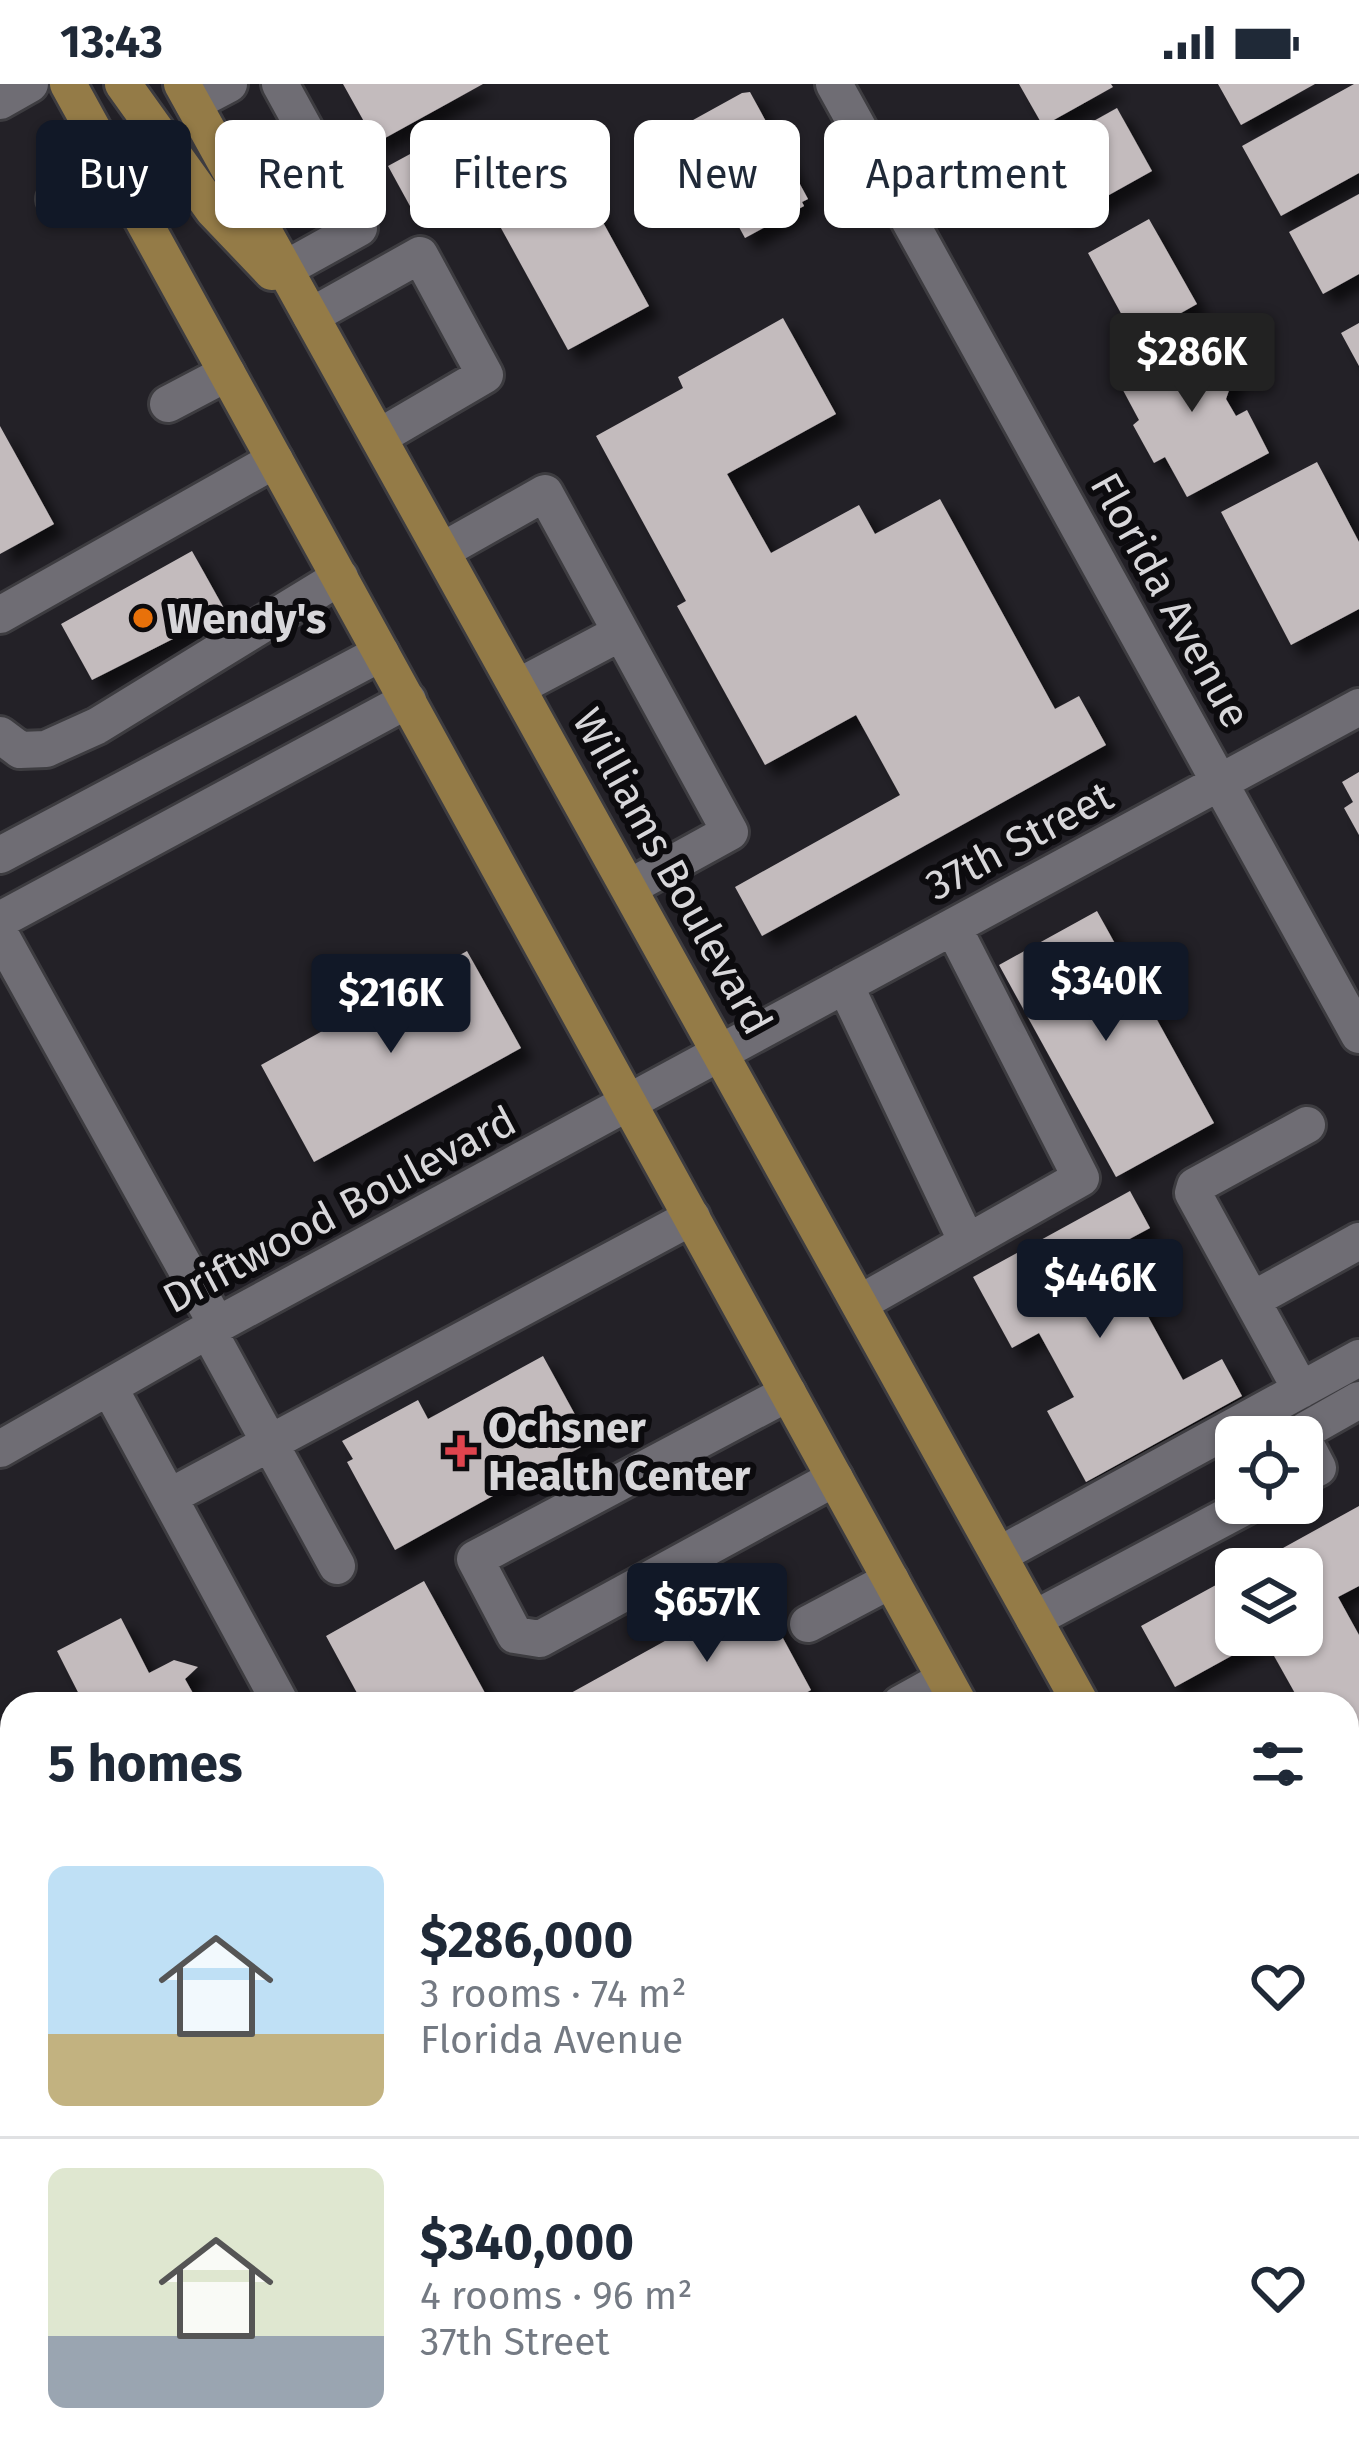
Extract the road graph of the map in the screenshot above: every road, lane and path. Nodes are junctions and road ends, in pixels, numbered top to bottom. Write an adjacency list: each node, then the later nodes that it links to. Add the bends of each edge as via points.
1 (30, 84): 8 (street)
2 (68, 84): 9 (main road)
3 (123, 84): 12 (main road, via 213,210)
4 (229, 84): 7 (street)
5 (280, 84): 11 (street, via 359,229)
6 (834, 84): 26 (street, Florida Avenue)
7 (188, 93): 11 (main road, Williams Boulevard)
8 (0, 100)
9 (88, 120)
10 (147, 228): 13 (main road)
11 (285, 269): 12 (main road, Williams Boulevard)
12 (309, 312): 15 (main road, Williams Boulevard); 15 (street, via 420,255 431,274 485,374)
13 (227, 373): 14 (street); 16 (main road)
14 (168, 404)
15 (379, 437): 17 (main road, Williams Boulevard)
16 (275, 460): 18 (main road); 19 (street)
17 (442, 550): 20 (street, via 545,493); 22 (main road, Williams Boulevard)
18 (340, 578): 21 (main road); 25 (street, via 97,726 46,749 20,750)
19 (0, 615)
20 (620, 633): 22 (street); 28 (street, via 730,832)
21 (381, 653): 23 (main road); 27 (street)
22 (518, 687): 28 (main road, Williams Boulevard)
23 (408, 700): 29 (street); 35 (main road)
24 (1359, 707): 26 (street, 37th Street)
25 (0, 735)
26 (1221, 783): 30 (street, 37th Street); 33 (street, Florida Avenue)
27 (0, 855)
28 (630, 887): 34 (main road, Williams Boulevard)
29 (0, 920)
30 (953, 927): 32 (street, 37th Street); 39 (street, via 1081,1178)
31 (0, 934): 42 (street)
32 (845, 986): 34 (street, 37th Street); 39 (street)
33 (1358, 1031)
34 (722, 1052): 35 (street, Driftwood Boulevard); 41 (main road, Williams Boulevard)
35 (630, 1103): 37 (main road); 42 (street, Driftwood Boulevard)
36 (1307, 1125): 40 (street, via 1195,1186)
37 (692, 1217): 46 (main road); 49 (street)
38 (1359, 1241): 40 (street)
39 (967, 1243): 41 (street)
40 (1252, 1300): 45 (street)
41 (860, 1303): 54 (main road, Williams Boulevard)
42 (213, 1328): 44 (street, Driftwood Boulevard); 49 (street)
43 (1359, 1358): 45 (street)
44 (109, 1387): 50 (street, Driftwood Boulevard); 52 (street)
45 (1301, 1390): 54 (street)
46 (788, 1393): 51 (main road); 51 (street, via 475,1559 515,1635 540,1639)
47 (1359, 1400): 48 (street)
48 (1323, 1420)
49 (269, 1444): 52 (street); 55 (street)
50 (0, 1449)
51 (835, 1478): 56 (main road)
52 (169, 1498): 60 (street)
53 (1215, 1523): 57 (street)
54 (999, 1555): 57 (main road, Williams Boulevard)
55 (337, 1566)
56 (891, 1580): 58 (street); 59 (main road)
57 (1034, 1619): 61 (main road, Williams Boulevard)
58 (808, 1624)
59 (952, 1691)
60 (274, 1692)
61 (1074, 1692)

